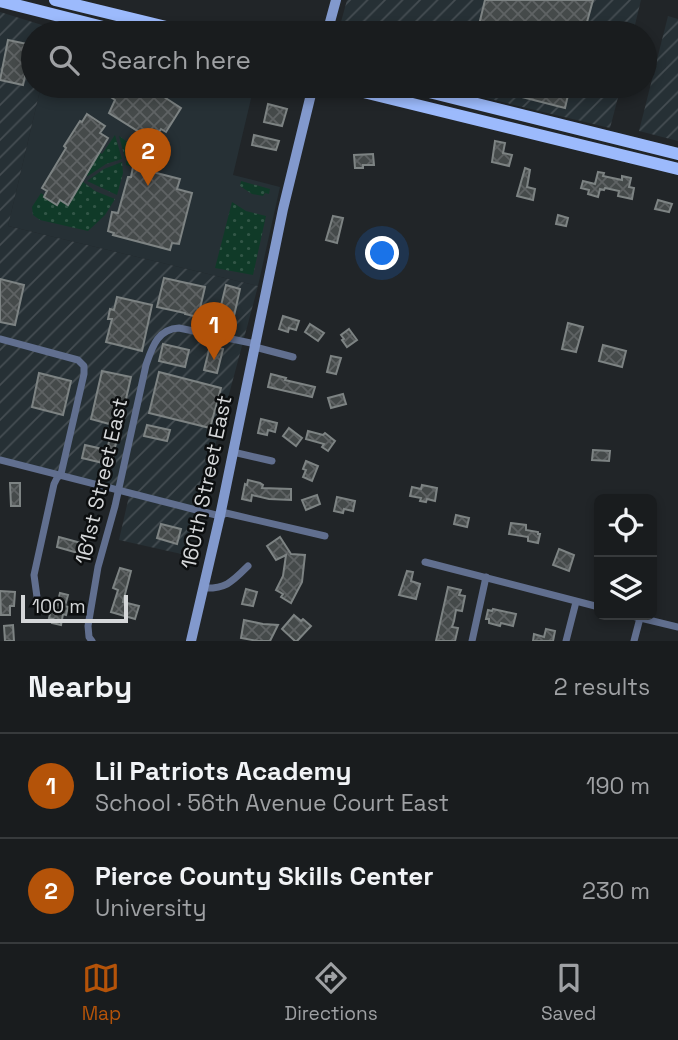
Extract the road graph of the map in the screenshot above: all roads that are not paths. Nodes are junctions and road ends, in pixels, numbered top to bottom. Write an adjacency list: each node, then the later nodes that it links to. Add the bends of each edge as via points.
1 (55, 0): 5 (main road)
2 (336, 0): 6 (main road)
3 (0, 1): 4 (main road)
4 (79, 21)
5 (142, 21)
6 (330, 21)
7 (310, 98): 13 (main road, 160th Street East)
8 (388, 98): 11 (main road)
9 (453, 98): 10 (main road)
10 (678, 154)
11 (678, 169)
12 (0, 339): 18 (street, via 62,355 84,366)
13 (256, 346): 14 (street); 15 (main road, 160th Street East); 19 (street, 161st Street East, via 179,328 163,332 145,365)
14 (293, 357)
15 (233, 452): 17 (street); 20 (main road, 160th Street East)
16 (0, 460): 18 (street)
17 (272, 461)
18 (61, 474): 19 (street); 26 (street, via 54,484 34,575)
19 (118, 489): 20 (street); 32 (street, 161st Street East, via 98,567 88,626)
20 (220, 516): 21 (street, via 226,513); 25 (main road, 160th Street East)
21 (326, 536)
22 (425, 562): 24 (street)
23 (248, 566): 25 (street, via 227,585)
24 (486, 577): 27 (street); 34 (street)
25 (203, 588): 33 (main road, 160th Street East)
26 (37, 597)
27 (576, 602): 28 (street); 35 (street)
28 (594, 606)
29 (639, 620): 36 (street)
30 (648, 620): 31 (street)
31 (678, 627)
32 (92, 641)
33 (191, 641)
34 (472, 641)
35 (566, 641)
36 (634, 641)

